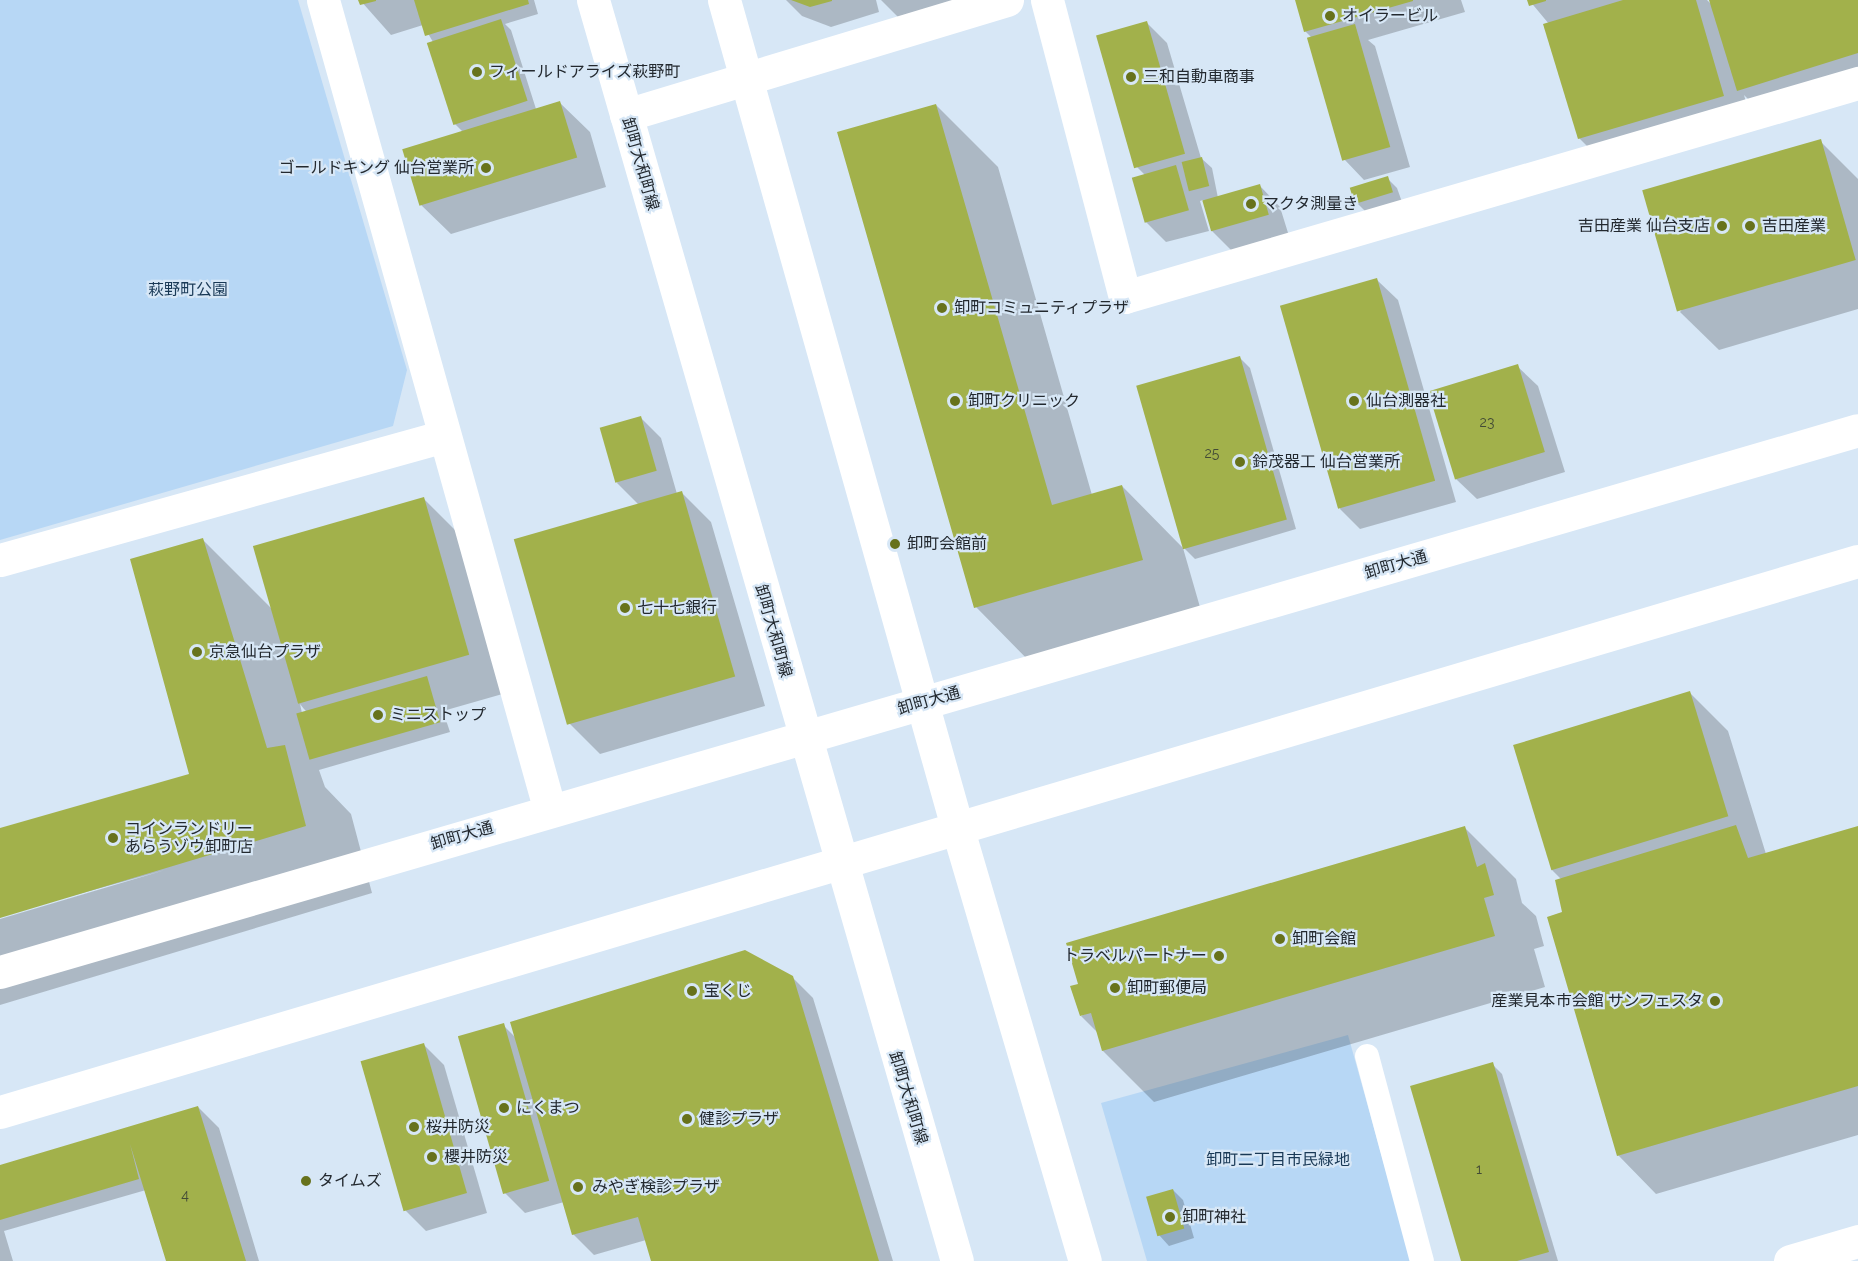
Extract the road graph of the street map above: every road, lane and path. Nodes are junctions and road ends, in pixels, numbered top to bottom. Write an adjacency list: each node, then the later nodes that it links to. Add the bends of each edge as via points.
1 (323, 0): 10 (street)
2 (593, 0): 8 (street, 卸町大和町線)
3 (724, 0): 6 (street)
4 (1007, 0): 6 (street)
5 (1047, 0): 7 (street, via 1125,297)
6 (748, 80): 8 (street); 13 (street)
7 (1858, 83)
8 (626, 115): 14 (street, 卸町大和町線)
9 (1858, 430): 13 (street, 卸町大通)
10 (444, 435): 11 (street); 15 (street)
11 (0, 560)
12 (1858, 561): 16 (street)
13 (922, 703): 14 (street, 卸町大通); 16 (street)
14 (804, 736): 15 (street, 卸町大通); 17 (street, 卸町大和町線)
15 (550, 811): 18 (street, 卸町大通)
16 (958, 830): 17 (street); 23 (street)
17 (839, 864): 20 (street); 22 (street, 卸町大和町線)
18 (0, 972)
19 (1367, 1056): 24 (lane)
20 (0, 1112)
21 (1858, 1241): 25 (street)
22 (957, 1261)
23 (1085, 1261)
24 (1422, 1261)
25 (1790, 1261)

